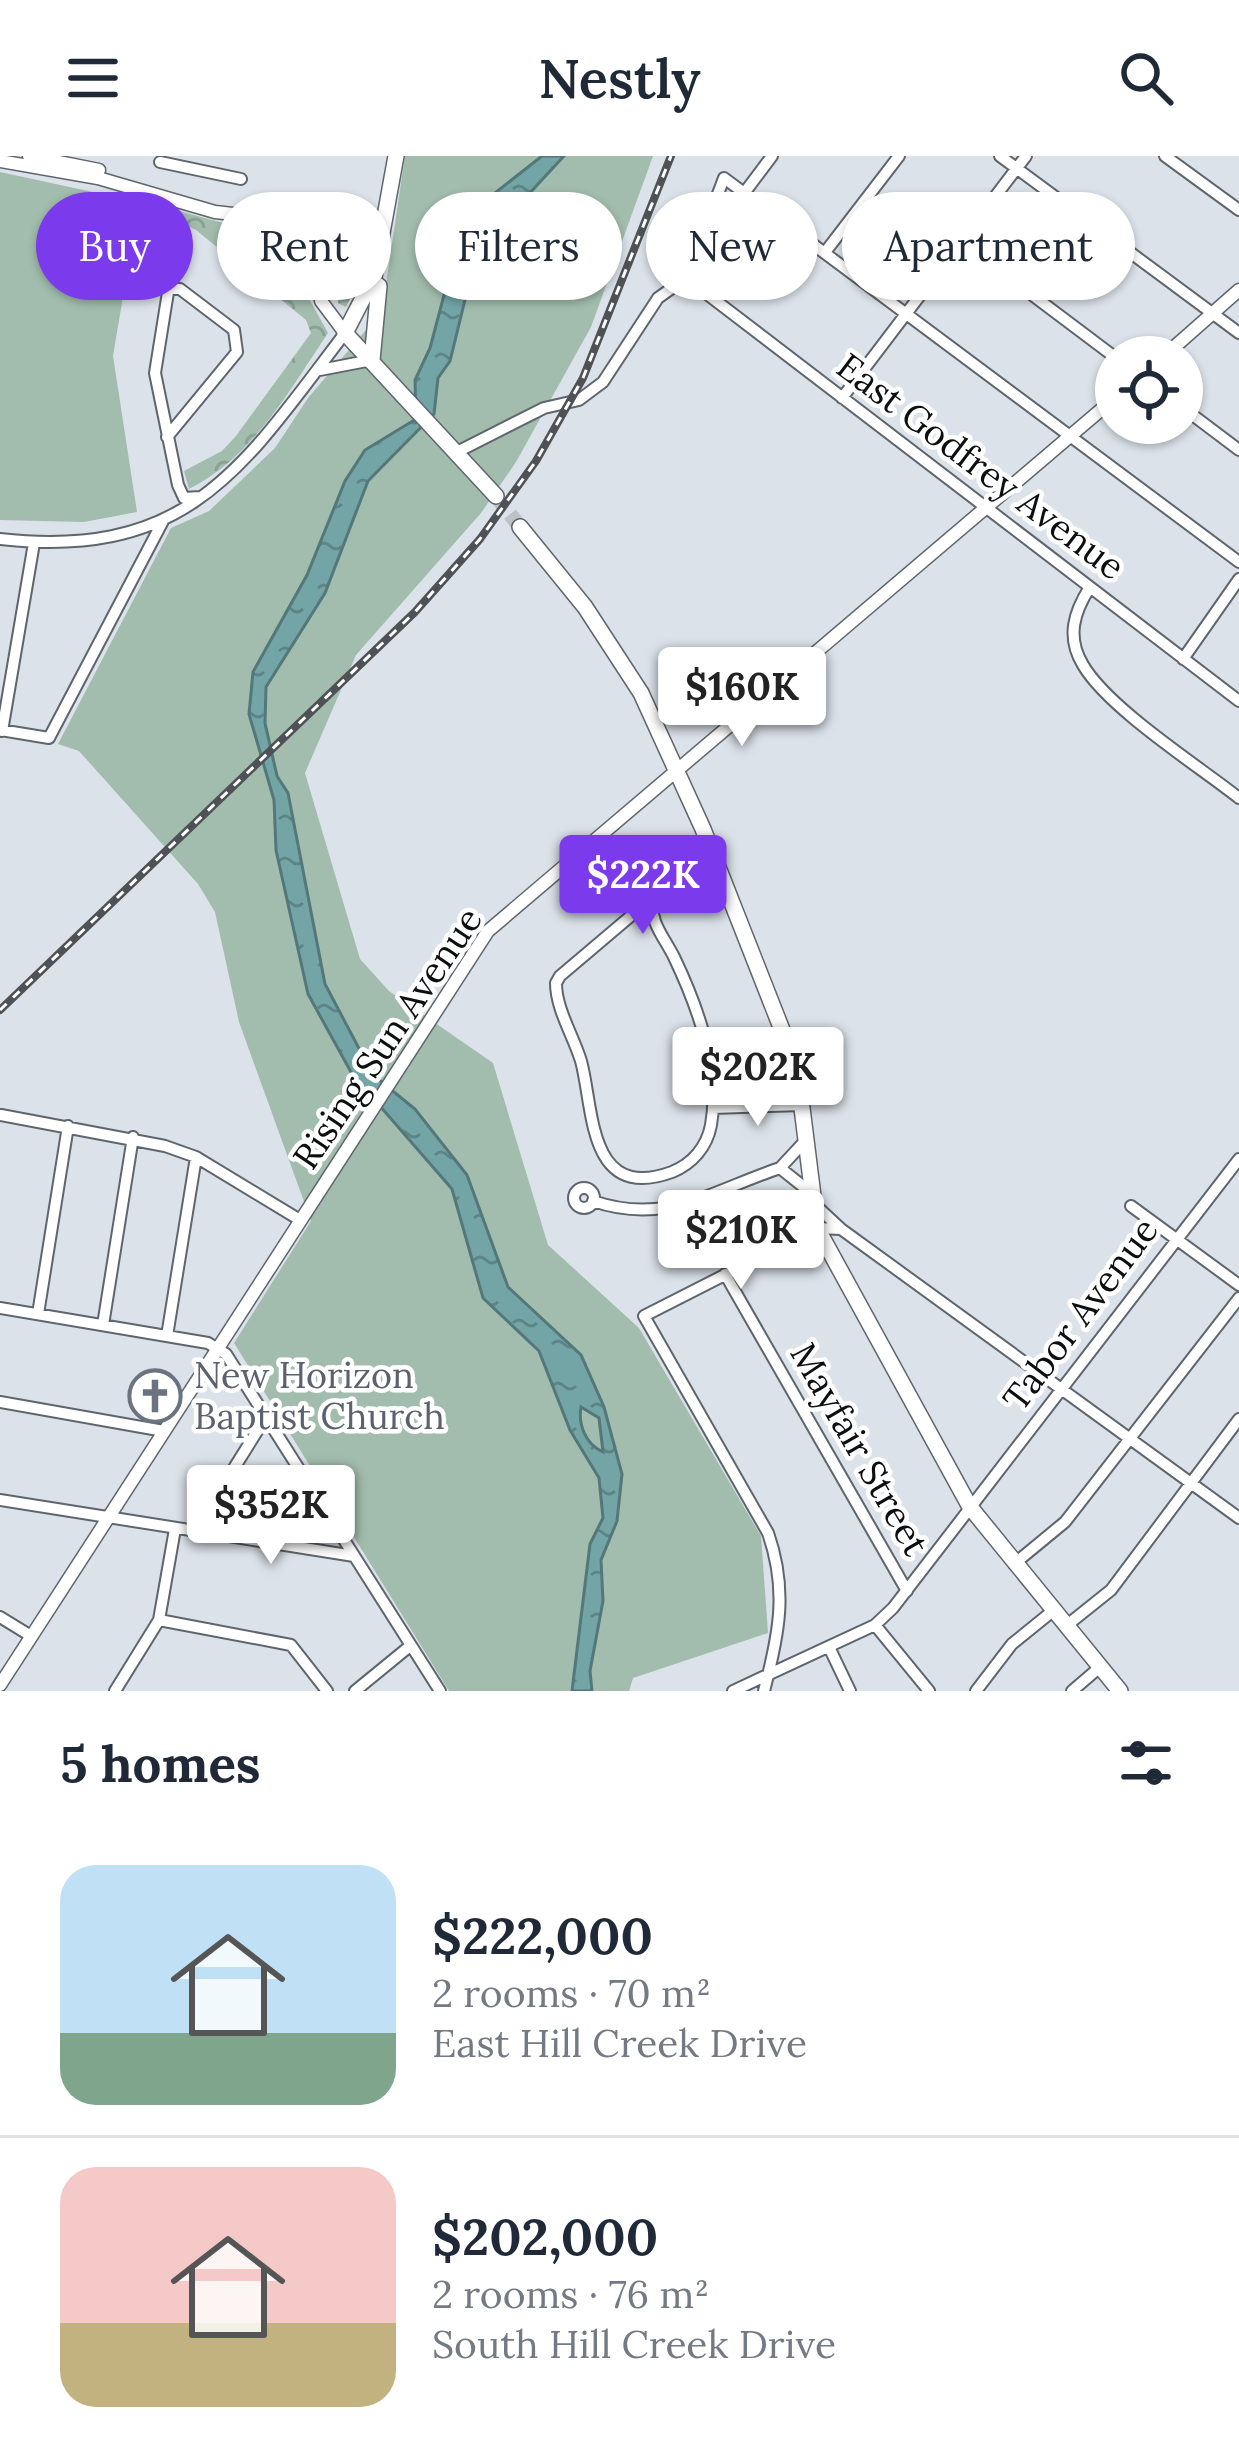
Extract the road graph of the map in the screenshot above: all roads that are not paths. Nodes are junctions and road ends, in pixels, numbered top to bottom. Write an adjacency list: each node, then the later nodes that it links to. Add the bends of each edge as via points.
1 (29, 156): 13 (main road, via 119,176)
2 (396, 156): 14 (highway)
3 (772, 156): 16 (street)
4 (899, 156): 21 (street)
5 (1000, 156): 10 (street)
6 (1026, 156): 10 (street)
7 (1165, 156): 19 (street)
8 (0, 161): 12 (main road)
9 (160, 162): 11 (street)
10 (1017, 169): 17 (street); 32 (street)
11 (241, 178)
12 (121, 192)
13 (143, 192)
14 (390, 192)
15 (716, 192): 16 (street, via 721,178)
16 (745, 192)
17 (1000, 192)
18 (193, 208): 33 (main road, via 297,221 317,235 327,257 324,308)
19 (1239, 210)
20 (818, 245): 21 (street)
21 (826, 251): 31 (street)
22 (1239, 290): 32 (main road)
23 (193, 299): 43 (street, via 234,330 237,352)
24 (167, 300): 43 (street, via 155,373)
25 (363, 300): 33 (highway)
26 (375, 300): 37 (highway)
27 (657, 300): 45 (street, via 591,393)
28 (715, 300): 39 (street, East Godfrey Avenue)
29 (918, 300): 31 (street)
30 (1039, 300): 36 (street)
31 (907, 314): 39 (street); 42 (street)
32 (1211, 315): 34 (street); 35 (main road)
33 (345, 333): 37 (highway); 38 (street)
34 (1239, 333)
35 (1187, 336)
36 (1095, 342)
37 (372, 360): 38 (street); 45 (highway)
38 (316, 371): 47 (street, via 246,463)
39 (842, 398): 48 (street, East Godfrey Avenue)
40 (1095, 414): 42 (main road, Rising Sun Avenue)
41 (1203, 423): 44 (street)
42 (1069, 436): 48 (main road, Rising Sun Avenue); 53 (street)
43 (167, 437): 47 (street, via 184,498)
44 (1239, 450)
45 (459, 451): 46 (highway)
46 (496, 496)
47 (204, 497): 49 (street)
48 (986, 507): 55 (street, East Godfrey Avenue); 59 (main road, Rising Sun Avenue)
49 (163, 521): 52 (street, via 102,538); 58 (street, via 49,738)
50 (520, 526): 59 (highway, via 603,633)
51 (0, 539): 52 (street)
52 (34, 543): 58 (street)
53 (1239, 562)
54 (1239, 579): 56 (street)
55 (1090, 587): 56 (street, East Godfrey Avenue); 60 (street, via 1073,624 1082,665)
56 (1183, 659): 57 (street, East Godfrey Avenue)
57 (1239, 701)
58 (1, 730)
59 (679, 772): 61 (highway); 79 (main road, Rising Sun Avenue, via 488,931)
60 (1239, 798)
61 (711, 848): 62 (street); 65 (highway, via 787,1035)
62 (652, 898): 63 (street); 64 (street)
63 (630, 918): 64 (street); 74 (street, via 556,983 582,1066 591,1132 613,1164 648,1176)
64 (654, 924): 66 (street, via 697,1013)
65 (802, 1105): 66 (street); 70 (highway)
66 (713, 1108): 74 (street, via 704,1145)
67 (1, 1115): 68 (street)
68 (68, 1126): 69 (street); 88 (street)
69 (134, 1137): 71 (street); 89 (street)
70 (806, 1140): 73 (street); 76 (highway)
71 (196, 1157): 79 (street); 90 (street)
72 (1239, 1159): 82 (street, Tabor Avenue)
73 (780, 1168): 75 (street); 76 (street)
74 (680, 1169): 75 (street)
75 (693, 1196): 77 (street, via 682,1208 655,1213)
76 (810, 1196): 80 (highway); 81 (street)
77 (593, 1201)
78 (1131, 1206): 82 (street)
79 (300, 1220): 91 (main road, Rising Sun Avenue)
80 (818, 1228): 81 (street); 83 (highway); 84 (street)
81 (844, 1231): 83 (street); 92 (street)
82 (1175, 1238): 85 (street); 92 (street, Tabor Avenue)
83 (832, 1254): 100 (highway)
84 (725, 1274): 107 (street, Mayfair Street); 117 (street, via 644,1316 776,1557 782,1615)
85 (1239, 1285)
86 (1239, 1298): 97 (street)
87 (0, 1308): 88 (street)
88 (38, 1314): 89 (street)
89 (103, 1325): 90 (street)
90 (166, 1336): 91 (street)
91 (218, 1348): 94 (street); 96 (main road, Rising Sun Avenue)
92 (1061, 1388): 97 (street); 100 (street, Tabor Avenue)
93 (0, 1402): 96 (street)
94 (266, 1417): 104 (street); 105 (street)
95 (1239, 1419): 98 (street)
96 (164, 1431): 101 (main road, Rising Sun Avenue)
97 (1129, 1439): 98 (street); 106 (street, via 1065,1522)
98 (1190, 1483): 102 (street); 112 (street, via 1111,1591)
99 (0, 1500): 101 (street)
100 (970, 1507): 106 (highway); 107 (street, Tabor Avenue)
101 (109, 1518): 103 (street); 113 (main road, Rising Sun Avenue)
102 (1239, 1518)
103 (175, 1529): 104 (street); 110 (street)
104 (194, 1532): 105 (street)
105 (354, 1556): 114 (street)
106 (1014, 1564): 108 (highway)
107 (907, 1591): 111 (street, Tabor Avenue)
108 (1054, 1610): 112 (highway); 127 (street, via 1012,1644)
109 (0, 1617): 113 (street)
110 (159, 1620): 119 (street); 120 (street, via 291,1645)
111 (875, 1625): 115 (street); 126 (street)
112 (1066, 1626): 116 (highway)
113 (31, 1636): 118 (main road, Rising Sun Avenue)
114 (410, 1646): 121 (street); 122 (street)
115 (830, 1647): 117 (street); 125 (street)
116 (1100, 1667): 128 (street); 129 (highway)
117 (768, 1676): 123 (street); 124 (street)
118 (0, 1689)
119 (116, 1691)
120 (327, 1691)
121 (355, 1691)
122 (440, 1691)
123 (734, 1691)
124 (765, 1691)
125 (850, 1691)
126 (929, 1691)
127 (976, 1691)
128 (1072, 1691)
129 (1120, 1691)

